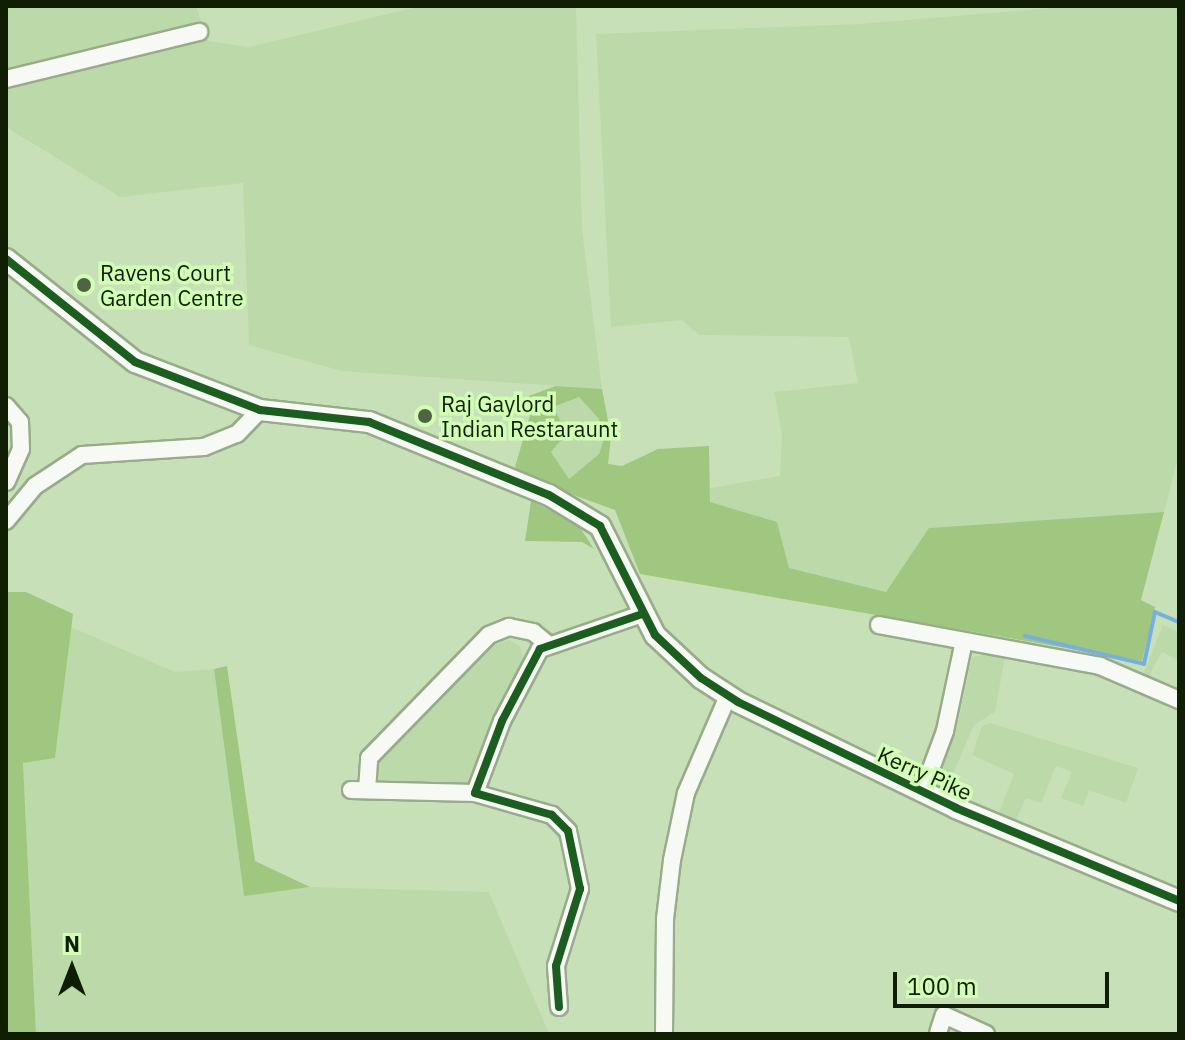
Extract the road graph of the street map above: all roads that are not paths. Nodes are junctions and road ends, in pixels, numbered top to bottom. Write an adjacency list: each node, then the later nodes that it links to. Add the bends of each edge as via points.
1 (199, 32): 2 (street)
2 (6, 79)
3 (6, 259): 5 (street, Kerry Pike, via 135,362)
4 (6, 406): 6 (street, via 20,422 21,449)
5 (260, 410): 7 (street, via 237,434 204,447 82,455); 9 (street, Kerry Pike, via 369,422 549,495 600,526)
6 (9, 478): 7 (street)
7 (35, 486): 8 (street)
8 (6, 521)
9 (642, 614): 12 (street); 13 (street, Kerry Pike, via 667,649)
10 (879, 625): 11 (street)
11 (964, 641): 14 (street, via 1100,666); 16 (street, via 948,721)
12 (549, 645): 15 (street, via 540,649 502,721); 15 (street, via 533,632 509,627 489,635 369,758 359,790)
13 (728, 696): 16 (street, Kerry Pike); 20 (street, via 686,793 672,860 665,919)
14 (1179, 700)
15 (475, 793): 18 (street, via 552,815 568,831 580,889 556,966)
16 (922, 793): 17 (street, Kerry Pike)
17 (1179, 901)
18 (559, 1007)
19 (938, 1033): 21 (street, via 944,1015)
20 (664, 1034)
21 (986, 1034)

